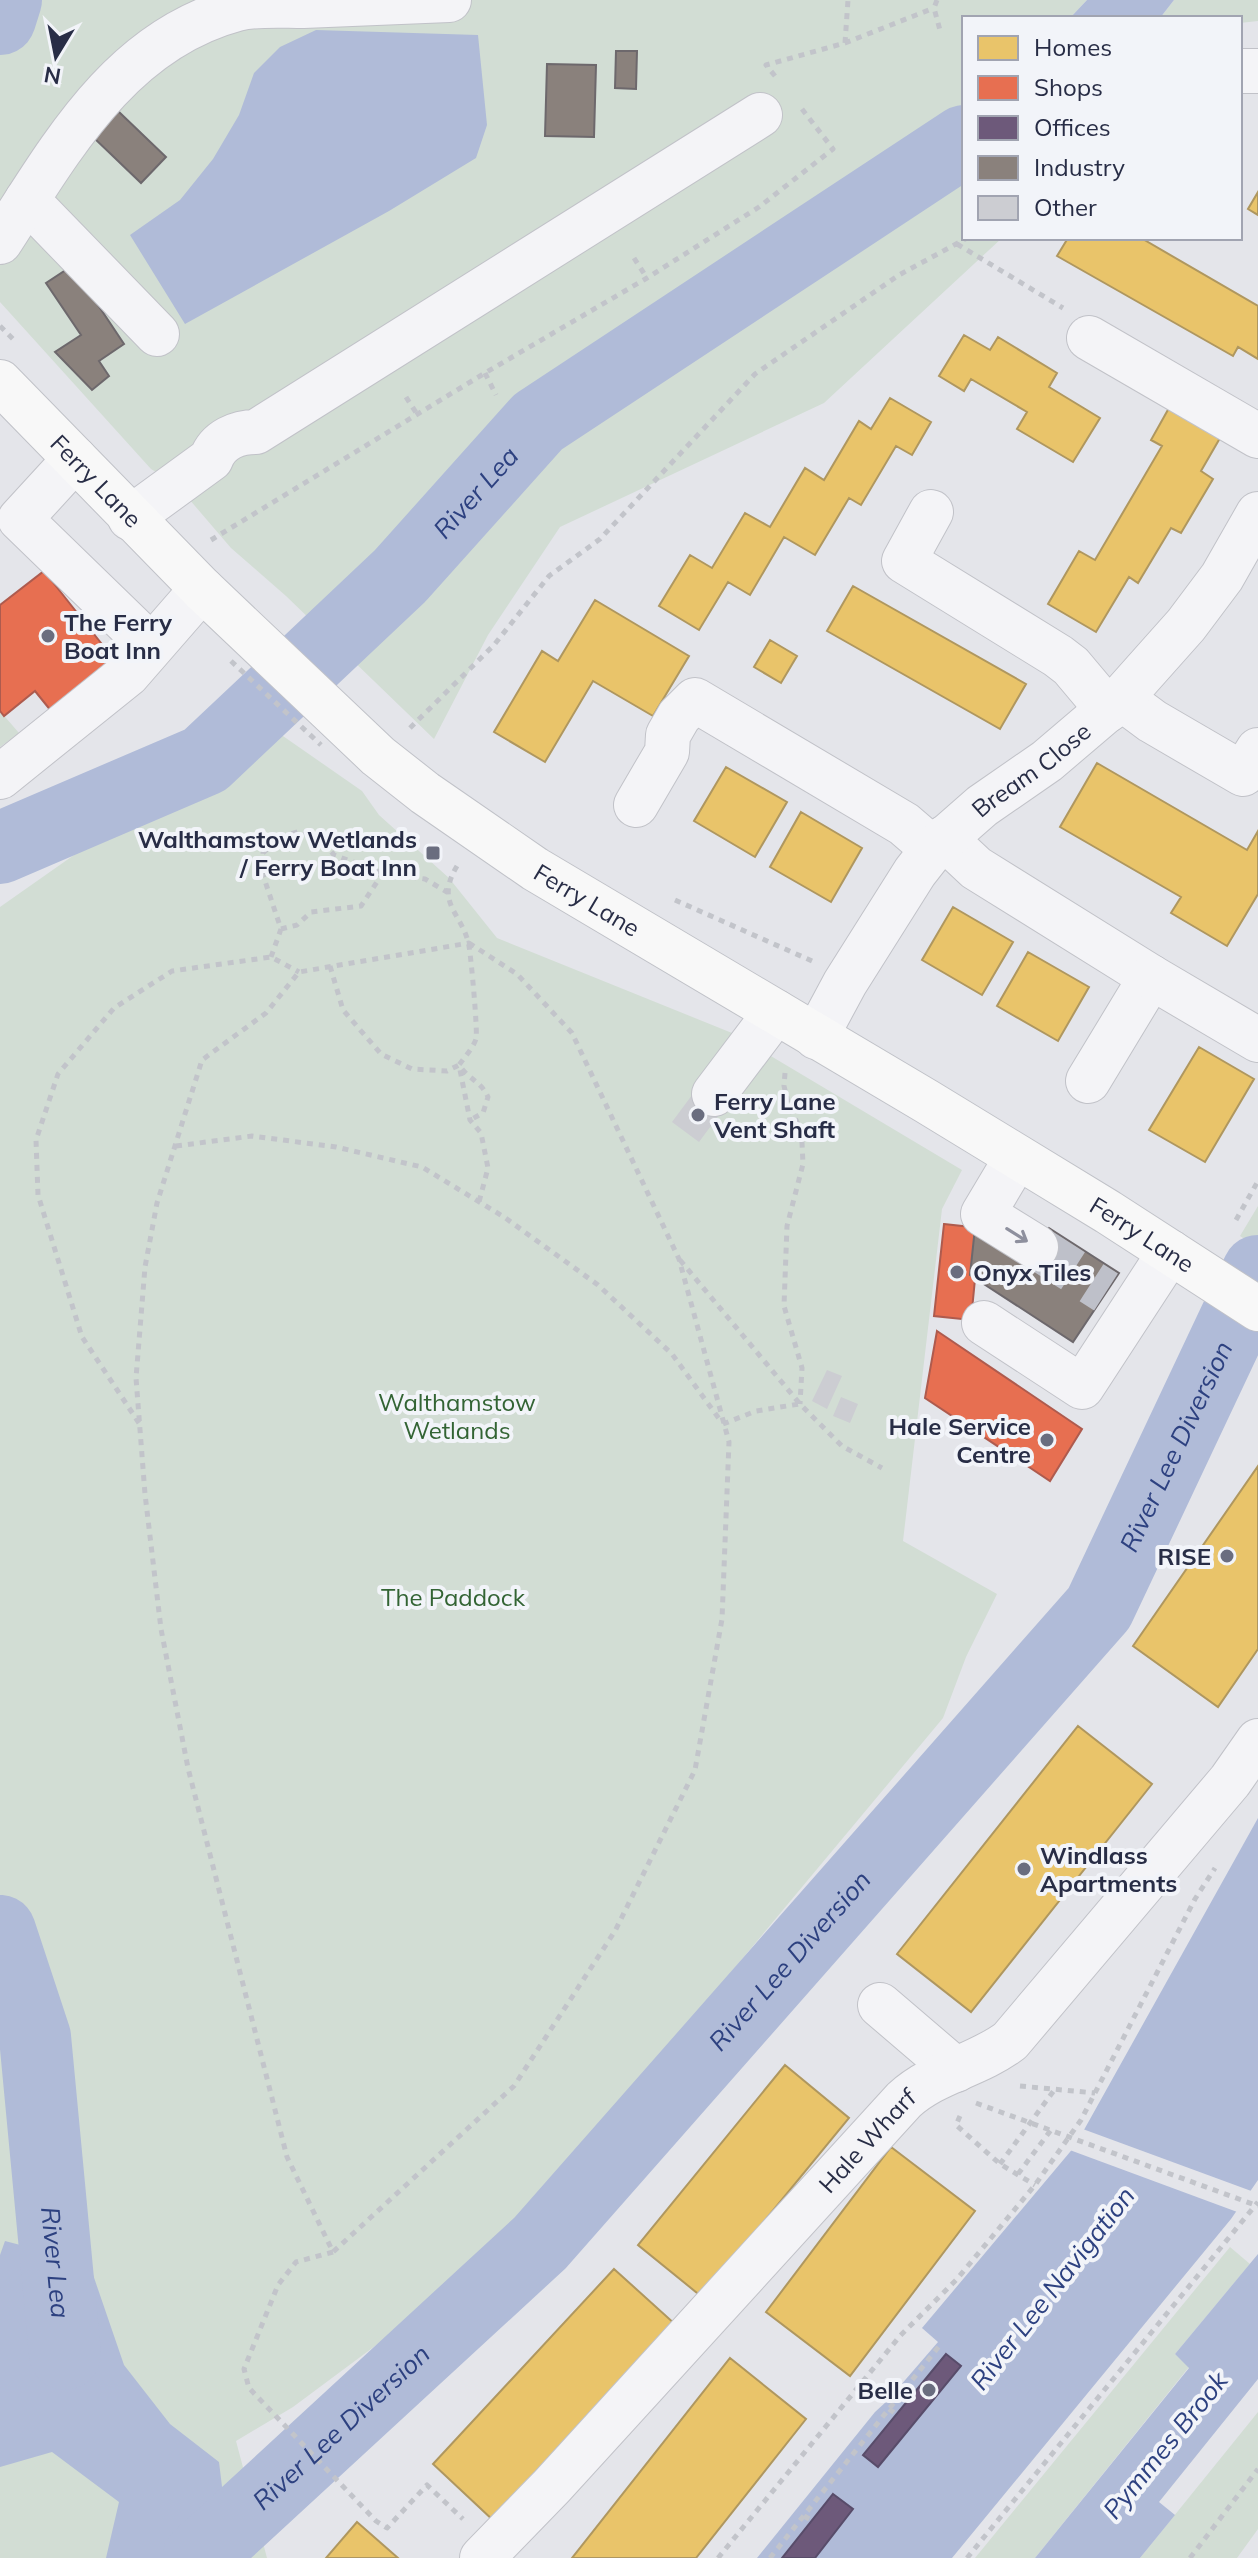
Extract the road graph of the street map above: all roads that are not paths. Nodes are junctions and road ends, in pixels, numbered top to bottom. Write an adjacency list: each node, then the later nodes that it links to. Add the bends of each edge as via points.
1 (449, 0): 3 (street, via 240,8 204,20 130,68 94,104)
2 (760, 115): 12 (street, via 256,432 239,432)
3 (27, 200): 4 (street); 5 (street)
4 (0, 242)
5 (157, 334)
6 (1089, 338): 8 (street)
7 (0, 382): 9 (main road, Ferry Lane)
8 (1258, 436)
9 (75, 459): 12 (main road, Ferry Lane); 14 (street, via 20,519)
10 (931, 512): 15 (street, via 904,561 1058,656)
11 (1258, 514): 15 (street, Bream Close, via 1222,577 1186,625)
12 (130, 518): 13 (main road, Ferry Lane)
13 (202, 589): 14 (street); 21 (main road, Ferry Lane, via 242,649 332,733 378,756 548,877)
14 (151, 646): 17 (street, via 128,674)
15 (1115, 704): 16 (street, via 1243,774); 19 (street, Bream Close)
16 (1258, 750)
17 (0, 777)
18 (636, 805): 19 (street, via 667,752 668,735 695,700)
19 (939, 844): 20 (street); 23 (street, Bream Close, via 915,872)
20 (1151, 977): 22 (street); 24 (street)
21 (776, 1012): 23 (main road, Ferry Lane); 25 (street)
22 (1258, 1040)
23 (802, 1049): 26 (main road, Ferry Lane)
24 (1088, 1081)
25 (714, 1094)
26 (1010, 1169): 27 (street, one-way to 27, via 983,1214); 28 (main road, Ferry Lane)
27 (1036, 1247)
28 (1183, 1260): 29 (main road, Ferry Lane); 30 (street, via 1120,1300 1082,1387)
29 (1258, 1309)
30 (984, 1323)
31 (1258, 1741): 33 (street, Hale Wharf, via 1010,2041)
32 (880, 2005): 33 (street)
33 (966, 2086): 34 (street, Hale Wharf, via 920,2086 904,2100)
34 (488, 2553)

